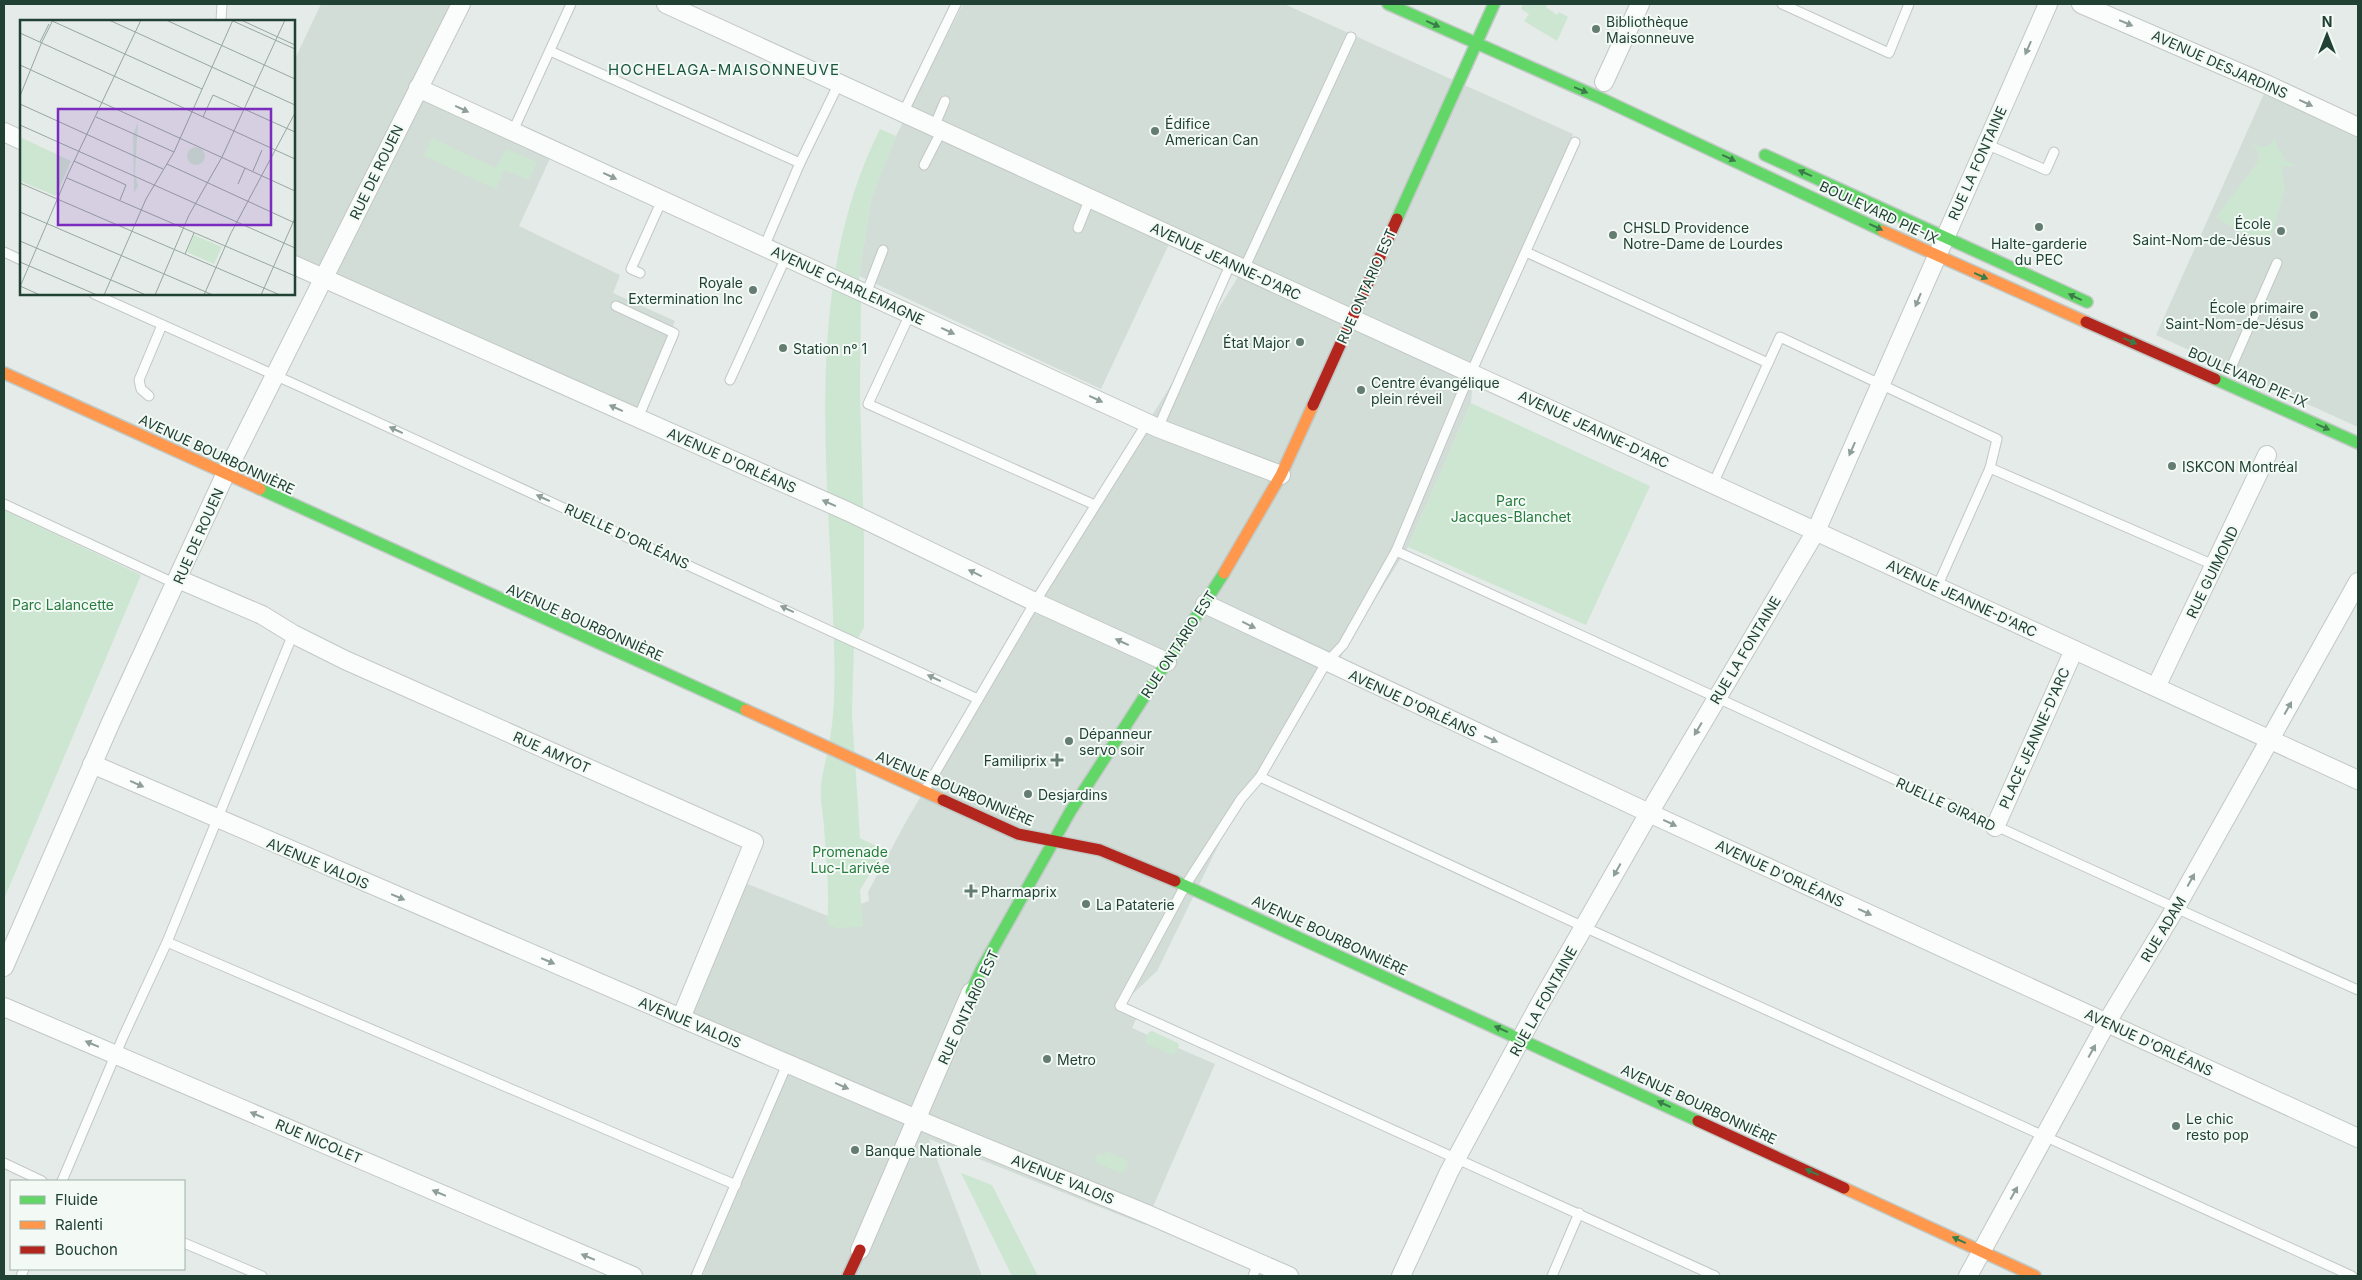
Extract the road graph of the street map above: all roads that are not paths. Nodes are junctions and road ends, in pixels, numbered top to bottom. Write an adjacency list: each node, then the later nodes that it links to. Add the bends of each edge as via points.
1 (222, 4): 13 (lane)
2 (461, 4): 19 (street, RUE DE ROUEN)
3 (571, 4): 16 (lane)
4 (666, 4): 18 (street, AVENUE JEANNE-D'ARC)
5 (956, 4): 21 (lane)
6 (1388, 4): 15 (main road, BOULEVARD PIE-IX, one-way to 15)
7 (1494, 4): 15 (main road, RUE ONTARIO EST)
8 (1640, 4): 17 (street)
9 (1782, 4): 10 (lane, via 1889,53)
10 (1909, 4)
11 (2048, 4): 28 (street, RUE LA FONTAINE, one-way to 28)
12 (2081, 4): 22 (street, AVENUE DESJARDINS, one-way to 22)
13 (221, 20)
14 (1351, 37): 46 (lane)
15 (1477, 44): 41 (main road, BOULEVARD PIE-IX, one-way to 41, via 1598,97); 54 (main road, RUE ONTARIO EST)
16 (550, 52): 25 (lane); 31 (lane)
17 (1604, 82)
18 (839, 83): 21 (street, AVENUE JEANNE-D'ARC); 31 (lane)
19 (418, 88): 25 (street, AVENUE CHARLEMAGNE, one-way to 25); 48 (street, RUE DE ROUEN)
20 (946, 101): 23 (lane)
21 (904, 113): 23 (street, AVENUE JEANNE-D'ARC)
22 (2358, 127)
23 (938, 129): 32 (lane); 33 (street, AVENUE JEANNE-D'ARC)
24 (4, 132): 26 (street)
25 (512, 133): 34 (street, AVENUE CHARLEMAGNE, one-way to 34)
26 (20, 140)
27 (1575, 142): 40 (lane)
28 (1986, 144): 30 (lane, via 2046,170); 36 (street, RUE LA FONTAINE)
29 (1758, 152): 36 (main road, BOULEVARD PIE-IX, one-way to 29)
30 (2054, 152)
31 (800, 163): 37 (lane)
32 (924, 165)
33 (1090, 198): 35 (lane); 46 (street, AVENUE JEANNE-D'ARC)
34 (662, 200): 37 (street, AVENUE CHARLEMAGNE); 47 (lane, via 631,269)
35 (1078, 228)
36 (1945, 237): 41 (street, RUE LA FONTAINE); 52 (main road, BOULEVARD PIE-IX, one-way to 36)
37 (764, 247): 42 (street, AVENUE CHARLEMAGNE)
38 (883, 250): 49 (lane)
39 (4, 252): 43 (lane)
40 (1526, 252): 56 (lane); 59 (lane)
41 (1937, 256): 62 (street, RUE LA FONTAINE, one-way to 62); 66 (main road, BOULEVARD PIE-IX, one-way to 66)
42 (786, 257): 49 (street, AVENUE CHARLEMAGNE); 61 (lane)
43 (20, 260)
44 (2277, 263): 57 (lane)
45 (295, 265): 48 (street, AVENUE D'ORLÉANS)
46 (1237, 266): 54 (street, AVENUE JEANNE-D'ARC); 65 (lane)
47 (640, 273)
48 (323, 279): 60 (street, RUE DE ROUEN); 64 (street, AVENUE D'ORLÉANS, one-way to 48)
49 (866, 294): 53 (street, AVENUE CHARLEMAGNE)
50 (96, 295): 55 (lane, RUELLE D'ORLÉANS)
51 (616, 306): 64 (lane, via 674,333)
52 (2094, 306)
53 (910, 314): 65 (street, AVENUE CHARLEMAGNE, one-way to 65); 73 (lane, via 868,404)
54 (1352, 318): 59 (street, AVENUE JEANNE-D'ARC); 69 (main road, RUE ONTARIO EST)
55 (162, 325): 60 (lane, RUELLE D'ORLÉANS); 63 (lane, via 140,380 141,389)
56 (1768, 363): 62 (lane, via 1780,337); 71 (lane)
57 (2230, 370)
58 (4, 373): 70 (main road, AVENUE BOURBONNIÈRE)
59 (1472, 373): 71 (street, AVENUE JEANNE-D'ARC); 75 (lane)
60 (275, 376): 70 (street, RUE DE ROUEN); 88 (lane, RUELLE D'ORLÉANS, one-way to 60)
61 (730, 380)
62 (1881, 384): 68 (lane, via 1997,439); 74 (street, RUE LA FONTAINE, one-way to 74)
63 (149, 396)
64 (638, 418): 80 (street, AVENUE D'ORLÉANS, one-way to 64, via 849,512)
65 (1152, 425): 69 (street, AVENUE CHARLEMAGNE); 73 (lane)
66 (2358, 443)
67 (2267, 455): 76 (street, RUE GUIMOND)
68 (1990, 468): 76 (lane); 79 (lane)
69 (1281, 475): 81 (main road, RUE ONTARIO EST)
70 (225, 476): 77 (street, RUE DE ROUEN); 93 (main road, AVENUE BOURBONNIÈRE)
71 (1713, 484): 74 (street, AVENUE JEANNE-D'ARC)
72 (4, 504): 77 (lane)
73 (1095, 505): 80 (lane)
74 (1816, 532): 79 (street, AVENUE JEANNE-D'ARC); 87 (street, RUE LA FONTAINE)
75 (1396, 551): 85 (lane, via 1343,645); 87 (lane, RUELLE GIRARD)
76 (2216, 566): 86 (street, RUE GUIMOND)
77 (177, 582): 82 (street, RUE AMYOT, via 262,615); 90 (street, RUE DE ROUEN)
78 (2358, 582): 89 (street, RUE ADAM, one-way to 78)
79 (1937, 587): 83 (street, AVENUE JEANNE-D'ARC)
80 (1035, 602): 84 (street, AVENUE D'ORLÉANS, one-way to 80); 88 (lane)
81 (1205, 604): 84 (main road, RUE ONTARIO EST); 85 (street, AVENUE D'ORLÉANS, one-way to 85)
82 (293, 634): 95 (lane); 106 (street, RUE AMYOT, via 754,842)
83 (2074, 650): 86 (street, AVENUE JEANNE-D'ARC); 96 (street, PLACE JEANNE-D'ARC)
84 (1167, 662): 97 (main road, RUE ONTARIO EST)
85 (1326, 662): 91 (lane); 94 (street, AVENUE D'ORLÉANS, one-way to 94)
86 (2156, 687): 89 (street, AVENUE JEANNE-D'ARC)
87 (1718, 696): 94 (street, RUE LA FONTAINE, one-way to 94); 96 (lane, RUELLE GIRARD)
88 (978, 699): 93 (lane)
89 (2270, 740): 92 (street, AVENUE JEANNE-D'ARC); 99 (street, RUE ADAM, one-way to 89)
90 (92, 764): 95 (street, AVENUE VALOIS, one-way to 95); 102 (street, RUE DE ROUEN)
91 (1260, 777): 98 (lane, via 1240,799); 100 (lane)
92 (2358, 780)
93 (924, 792): 97 (main road, AVENUE BOURBONNIÈRE, via 1023,836)
94 (1649, 813): 100 (street, RUE LA FONTAINE, one-way to 100); 107 (street, AVENUE D'ORLÉANS, one-way to 107)
95 (218, 820): 101 (lane); 106 (street, AVENUE VALOIS, one-way to 106)
96 (1994, 826): 99 (lane, RUELLE GIRARD)
97 (1054, 842): 98 (main road, AVENUE BOURBONNIÈRE, via 1100,850); 104 (main road, RUE ONTARIO EST)
98 (1185, 886): 108 (main road, AVENUE BOURBONNIÈRE, one-way to 98); 114 (lane, via 1120,1006)
99 (2175, 909): 103 (lane, RUELLE GIRARD); 107 (street, RUE ADAM)
100 (1584, 927): 108 (street, RUE LA FONTAINE); 112 (lane)
101 (167, 942): 109 (lane); 118 (lane)
102 (4, 967)
103 (2358, 990)
104 (972, 992): 111 (street, RUE ONTARIO EST)
105 (4, 1007): 109 (street, RUE NICOLET, one-way to 105)
106 (681, 1018): 110 (street, AVENUE VALOIS)
107 (2107, 1022): 112 (street, RUE ADAM, one-way to 107); 113 (street, AVENUE D'ORLÉANS)
108 (1522, 1039): 114 (street, RUE LA FONTAINE); 122 (main road, AVENUE BOURBONNIÈRE, one-way to 108)
109 (115, 1054): 117 (lane); 125 (street, RUE NICOLET, one-way to 109)
110 (788, 1062): 111 (street, AVENUE VALOIS, one-way to 111); 118 (lane)
111 (918, 1119): 121 (street, RUE ONTARIO EST); 123 (street, AVENUE VALOIS, via 1147,1214)
112 (2045, 1136): 122 (street, RUE ADAM, one-way to 112); 134 (lane)
113 (2358, 1138)
114 (1455, 1159): 119 (lane); 129 (street, RUE LA FONTAINE)
115 (4, 1163): 116 (lane)
116 (40, 1180)
117 (62, 1180)
118 (736, 1185): 126 (lane)
119 (1579, 1213): 130 (lane); 131 (lane)
120 (185, 1243): 124 (lane)
121 (860, 1250): 127 (main road, RUE ONTARIO EST)
122 (1982, 1251): 132 (street, RUE ADAM); 133 (main road, AVENUE BOURBONNIÈRE)
123 (1256, 1270): 128 (street, AVENUE VALOIS)
124 (262, 1276)
125 (633, 1276)
126 (696, 1276)
127 (848, 1276)
128 (1290, 1276)
129 (1401, 1276)
130 (1552, 1276)
131 (1716, 1276)
132 (1968, 1276)
133 (2035, 1276)
134 (2352, 1276)

